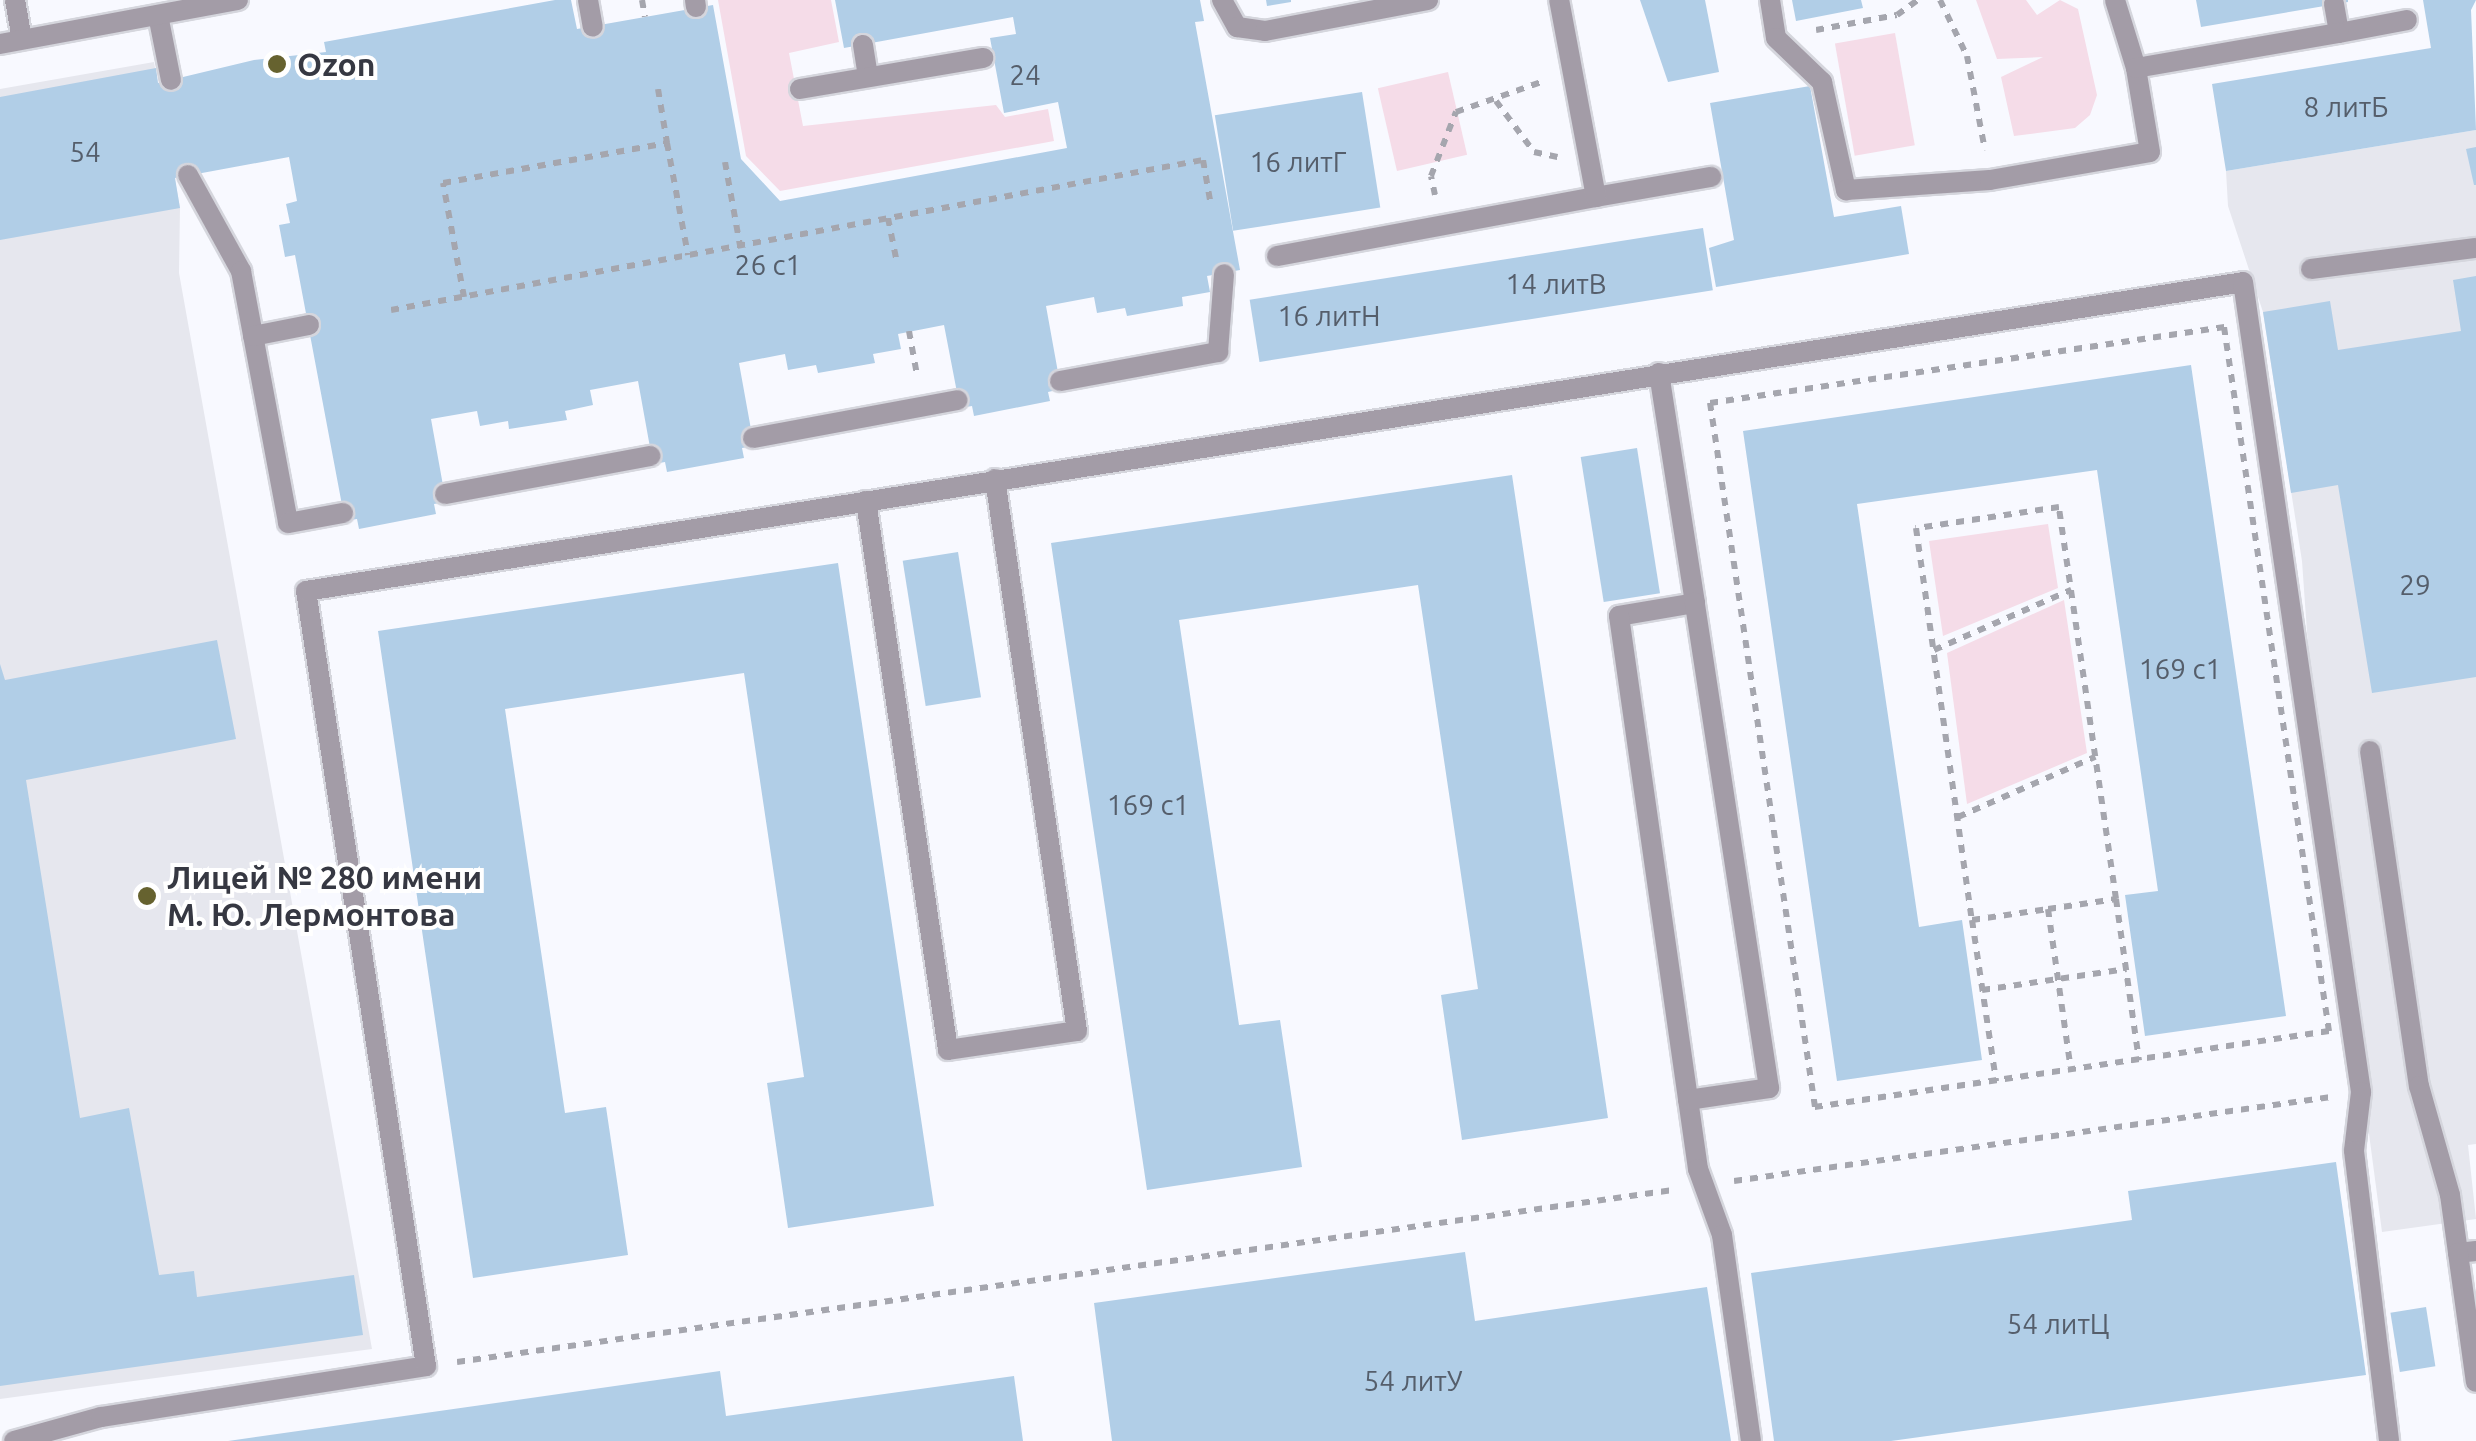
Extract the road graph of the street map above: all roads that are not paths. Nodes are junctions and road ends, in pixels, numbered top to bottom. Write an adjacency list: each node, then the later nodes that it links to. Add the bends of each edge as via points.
1 (15, 0): 14 (street)
2 (238, 0): 10 (street)
3 (588, 0): 12 (street)
4 (1222, 0): 5 (street, via 1236,28 1265,31)
5 (1428, 0)
6 (1559, 0): 24 (street)
7 (1770, 0): 18 (street, via 1776,38 1822,82 1846,190 1990,180 2150,152)
8 (2115, 0): 18 (street)
9 (2334, 4): 13 (street)
10 (158, 15): 14 (street); 20 (street)
11 (2406, 20): 13 (street)
12 (593, 27)
13 (2339, 33): 18 (street)
14 (22, 40): 15 (street)
15 (0, 44)
16 (862, 45): 19 (street)
17 (982, 58): 19 (street)
18 (2136, 68)
19 (868, 77): 21 (street)
20 (170, 80)
21 (800, 89)
22 (188, 175): 30 (street, via 241,271)
23 (1711, 177): 24 (street)
24 (1596, 197): 26 (street)
25 (2476, 248): 27 (street)
26 (1277, 256)
27 (2310, 269)
28 (1224, 274): 32 (street, via 1218,352)
29 (308, 325): 30 (street)
30 (253, 336): 39 (street, via 288,523)
31 (1659, 372): 36 (street); 40 (street); 47 (street, via 2243,282 2360,1092 2354,1151)
32 (1060, 381)
33 (958, 400): 34 (street)
34 (753, 438)
35 (651, 456): 37 (street)
36 (995, 479): 38 (street); 38 (street, via 1077,1030 948,1050)
37 (444, 494)
38 (866, 500): 45 (street, via 306,591 426,1366 101,1417)
39 (343, 512)
40 (1696, 603): 42 (street, via 1619,616); 42 (street, via 1769,1088)
41 (2370, 750): 43 (street, via 2419,1086)
42 (1688, 1100): 46 (street, via 1704,1186 1722,1235)
43 (2467, 1252): 44 (street)
44 (2476, 1382)
45 (14, 1441)
46 (1752, 1441)
47 (2388, 1441)

